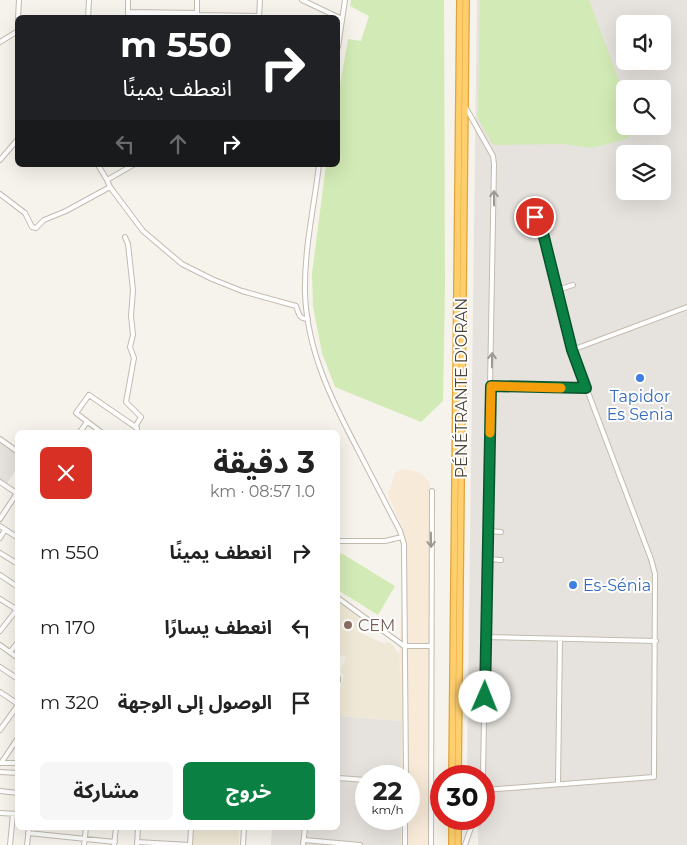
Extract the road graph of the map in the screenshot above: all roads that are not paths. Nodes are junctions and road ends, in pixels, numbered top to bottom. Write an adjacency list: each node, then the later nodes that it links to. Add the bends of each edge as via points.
1 (19, 0): 9 (street)
2 (89, 0): 10 (street)
3 (128, 0): 11 (street)
4 (196, 0): 12 (street)
5 (260, 0): 13 (street)
6 (302, 0): 14 (street)
7 (345, 0): 15 (street)
8 (461, 1): 18 (highway, PÉNÉTRANTE D'ORAN); 88 (highway, PÉNÉTRANTE D'ORAN)
9 (18, 15)
10 (88, 15)
11 (128, 15): 12 (street)
12 (197, 15)
13 (259, 15)
14 (330, 15)
15 (340, 20)
16 (15, 33): 17 (street)
17 (0, 42)
18 (464, 106): 34 (street, one-way to 18, via 494,164 493,156); 89 (highway, PÉNÉTRANTE D'ORAN)
19 (15, 142): 20 (street)
20 (0, 160)
21 (99, 167): 24 (street)
22 (130, 167): 24 (street)
23 (320, 167): 32 (street, via 306,265)
24 (107, 180): 25 (street)
25 (110, 187): 26 (street, via 44,220 36,228 32,227 25,213); 32 (street, via 143,230 182,264 242,291 296,306 300,317)
26 (0, 194)
27 (532, 212): 30 (street, via 542,229)
28 (125, 237): 37 (street, via 134,290 130,347 134,358 126,404 141,417)
29 (573, 285): 30 (street)
30 (557, 290): 33 (street)
31 (687, 307): 33 (street)
32 (308, 319): 53 (street, via 319,367 333,403)
33 (572, 350): 35 (street)
34 (491, 386): 35 (street); 50 (street)
35 (586, 388): 71 (street, via 651,560 656,582)
36 (87, 422): 37 (street, via 76,413 90,395); 38 (street); 39 (street)
37 (135, 427): 40 (street)
38 (81, 430)
39 (99, 430)
40 (138, 430)
41 (0, 439): 42 (street)
42 (15, 450)
43 (0, 482): 45 (street)
44 (432, 491): 75 (street, one-way to 75)
45 (15, 493)
46 (15, 497): 47 (street)
47 (0, 519)
48 (0, 526): 49 (street)
49 (6, 530): 52 (street); 54 (street)
50 (488, 531): 51 (street); 57 (street)
51 (501, 532)
52 (15, 536)
53 (402, 537): 55 (street, via 385,541); 74 (street)
54 (0, 538)
55 (340, 541)
56 (0, 553): 59 (street)
57 (488, 559): 58 (street); 69 (street)
58 (501, 560)
59 (15, 562)
60 (0, 575): 61 (street)
61 (15, 585)
62 (0, 599): 64 (street)
63 (340, 601): 74 (street)
64 (15, 607)
65 (15, 611): 67 (street)
66 (0, 620): 67 (street)
67 (5, 624): 68 (street)
68 (0, 631)
69 (486, 637): 70 (street); 90 (street)
70 (560, 639): 71 (street); 95 (street)
71 (656, 641): 95 (street, via 654,777)
72 (0, 645): 76 (street)
73 (15, 646): 76 (street)
74 (404, 646): 75 (street); 87 (street)
75 (430, 646): 124 (street)
76 (10, 652): 77 (street)
77 (15, 656)
78 (0, 667): 79 (street)
79 (15, 677)
80 (0, 693): 81 (street)
81 (15, 703)
82 (15, 709): 83 (street)
83 (0, 730)
84 (15, 742): 85 (street)
85 (0, 763): 86 (street)
86 (15, 763)
87 (406, 765)
88 (452, 765)
89 (458, 765)
90 (483, 765)
91 (0, 772): 92 (street)
92 (15, 773)
93 (340, 778): 94 (street)
94 (355, 779)
95 (558, 784): 96 (street)
96 (495, 789)
97 (0, 791): 98 (street)
98 (15, 793)
99 (0, 813): 100 (street)
100 (15, 814): 117 (street)
101 (29, 830): 112 (street)
102 (86, 830): 113 (street)
103 (116, 830): 114 (street)
104 (138, 830): 115 (street)
105 (191, 830): 120 (street)
106 (244, 830): 121 (street)
107 (305, 830): 116 (street)
108 (405, 830): 123 (street)
109 (452, 830): 125 (highway)
110 (458, 830): 126 (highway)
111 (470, 830): 127 (street)
112 (28, 833): 113 (street); 118 (street)
113 (85, 839): 114 (street); 119 (street)
114 (115, 843)
115 (137, 843): 120 (street)
116 (303, 843): 122 (street)
117 (10, 845)
118 (27, 845)
119 (84, 845)
120 (190, 845)
121 (243, 845)
122 (360, 845)
123 (405, 845)
124 (431, 845)
125 (452, 845)
126 (458, 845)
127 (465, 845)

